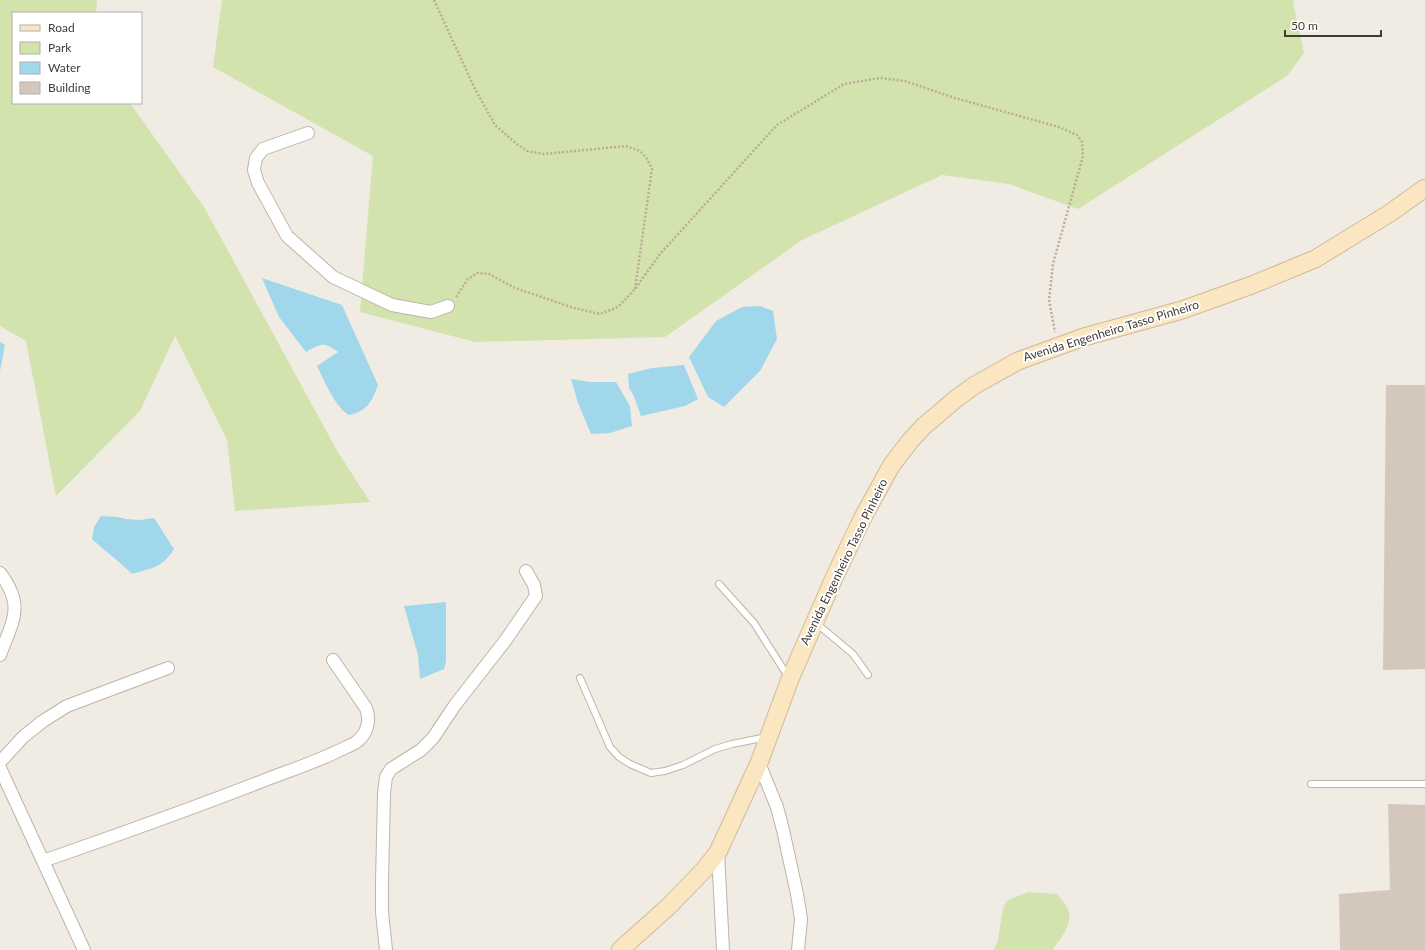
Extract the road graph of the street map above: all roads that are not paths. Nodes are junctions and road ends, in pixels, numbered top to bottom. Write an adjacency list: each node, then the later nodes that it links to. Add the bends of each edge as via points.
1 (308, 133): 3 (street, via 263,149 256,158 254,170 258,183 288,236 333,277 392,306 431,312)
2 (1425, 188): 7 (main road, Avenida Engenheiro Tasso Pinheiro, via 1315,260 1182,310 1084,337 1018,360 974,385 924,426 891,466)
3 (448, 306)
4 (526, 571): 23 (street, via 534,585 536,596 433,738 421,750 391,768 386,777 382,912)
5 (0, 573): 8 (street, via 12,591 15,609)
6 (719, 584): 13 (lane, via 754,623)
7 (815, 622): 11 (lane, via 853,654); 13 (main road, Avenida Engenheiro Tasso Pinheiro)
8 (0, 655)
9 (333, 660): 21 (street, via 369,716 364,733 356,742 323,758 139,828)
10 (168, 668): 15 (street, via 67,706 33,729)
11 (868, 675)
12 (580, 678): 14 (lane, via 610,747 630,764 651,773 665,772 715,749)
13 (790, 679): 14 (main road, Avenida Engenheiro Tasso Pinheiro)
14 (768, 737): 16 (main road, Avenida Engenheiro Tasso Pinheiro)
15 (0, 762)
16 (759, 763): 20 (main road, Avenida Engenheiro Tasso Pinheiro); 26 (street, via 783,830 797,894 801,919)
17 (0, 768): 21 (street)
18 (1311, 784): 19 (lane)
19 (1425, 784)
20 (718, 852): 24 (main road, Avenida Engenheiro Tasso Pinheiro, via 668,907); 25 (street)
21 (43, 861): 22 (street)
22 (84, 950)
23 (386, 950)
24 (620, 950)
25 (723, 950)
26 (798, 950)

